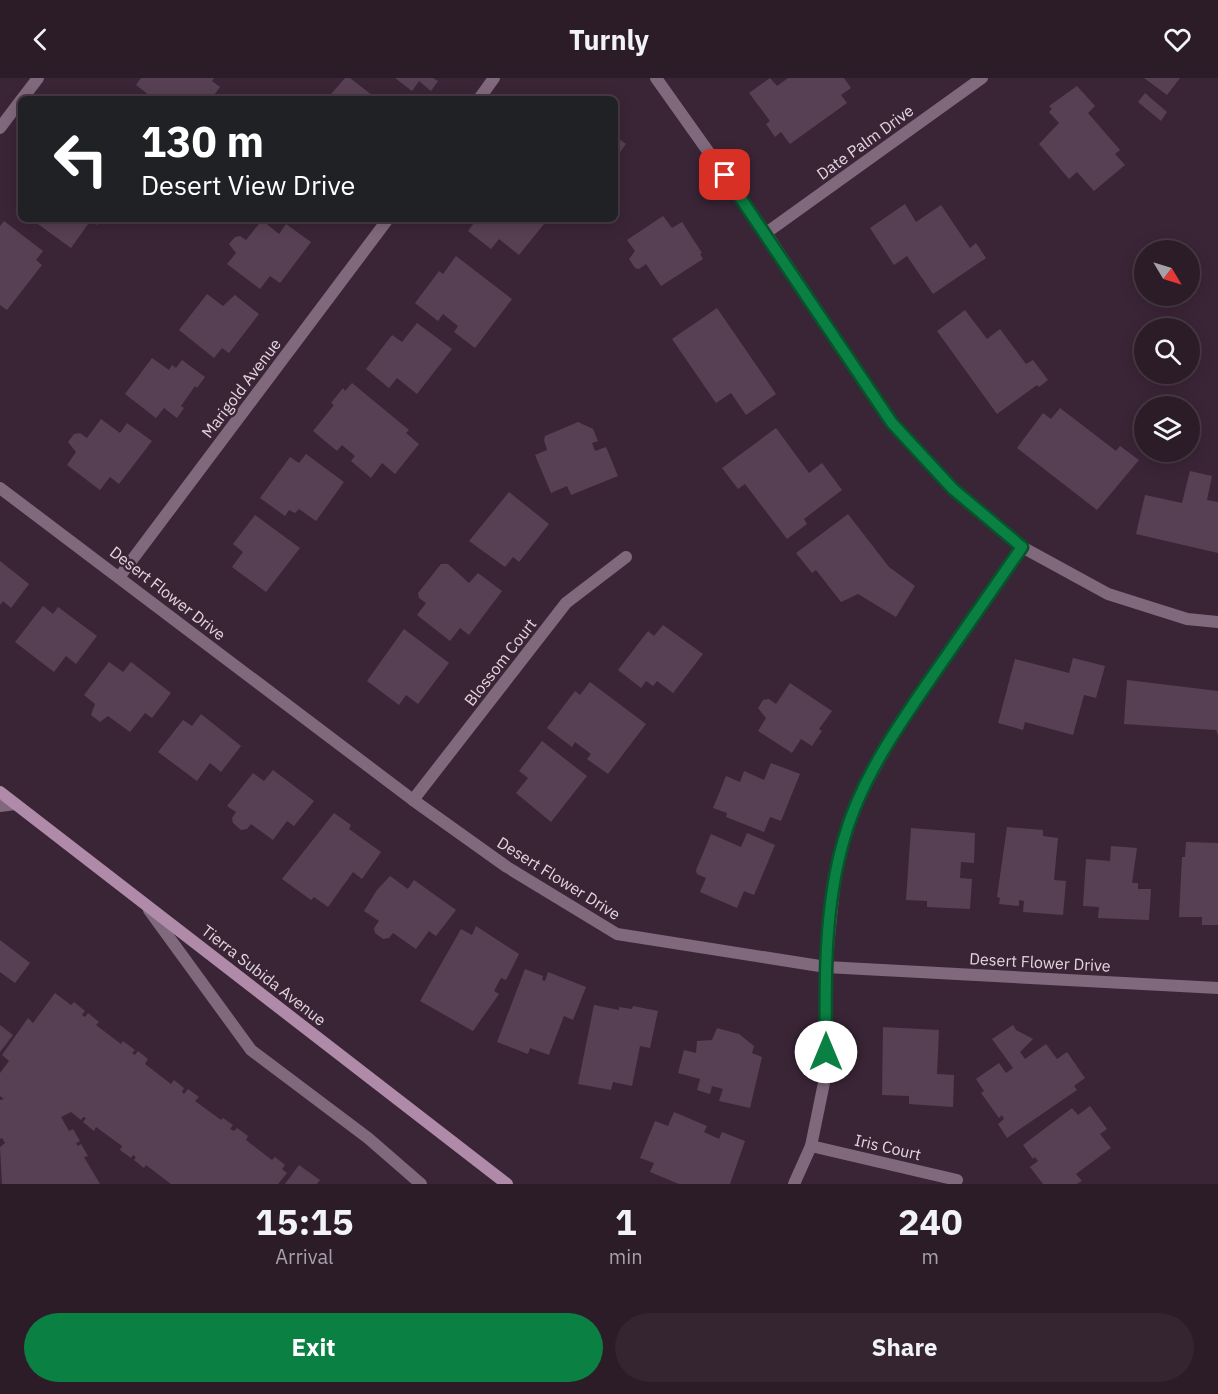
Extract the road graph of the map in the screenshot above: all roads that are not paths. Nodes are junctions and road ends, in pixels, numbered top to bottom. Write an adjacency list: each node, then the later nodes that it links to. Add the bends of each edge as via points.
1 (38, 78): 5 (street)
2 (494, 78): 6 (street)
3 (656, 78): 10 (street)
4 (982, 78): 10 (street, Date Palm Drive)
5 (24, 96)
6 (481, 96)
7 (18, 104): 8 (street)
8 (0, 128)
9 (386, 222): 14 (street, Marigold Avenue)
10 (766, 233): 12 (street, via 892,423 953,489)
11 (0, 488): 14 (street, Desert Flower Drive)
12 (1022, 547): 15 (street, via 1108,594 1187,620); 21 (street, via 899,724 861,794 844,838)
13 (626, 557): 17 (street, Blossom Court, via 566,603)
14 (120, 576): 17 (street, Desert Flower Drive)
15 (1218, 622)
16 (0, 792): 18 (main road, Tierra Subida Avenue)
17 (413, 800): 21 (street, Desert Flower Drive, via 507,867 617,934)
18 (15, 804): 19 (street); 20 (main road, Tierra Subida Avenue)
19 (0, 806)
20 (145, 904): 25 (street, via 251,1050 368,1138); 26 (main road, Tierra Subida Avenue)
21 (826, 967): 22 (street, Desert Flower Drive); 23 (street, via 826,1073)
22 (1218, 988)
23 (811, 1146): 24 (street, Iris Court); 27 (street)
24 (957, 1180)
25 (421, 1184)
26 (507, 1184)
27 (794, 1184)

